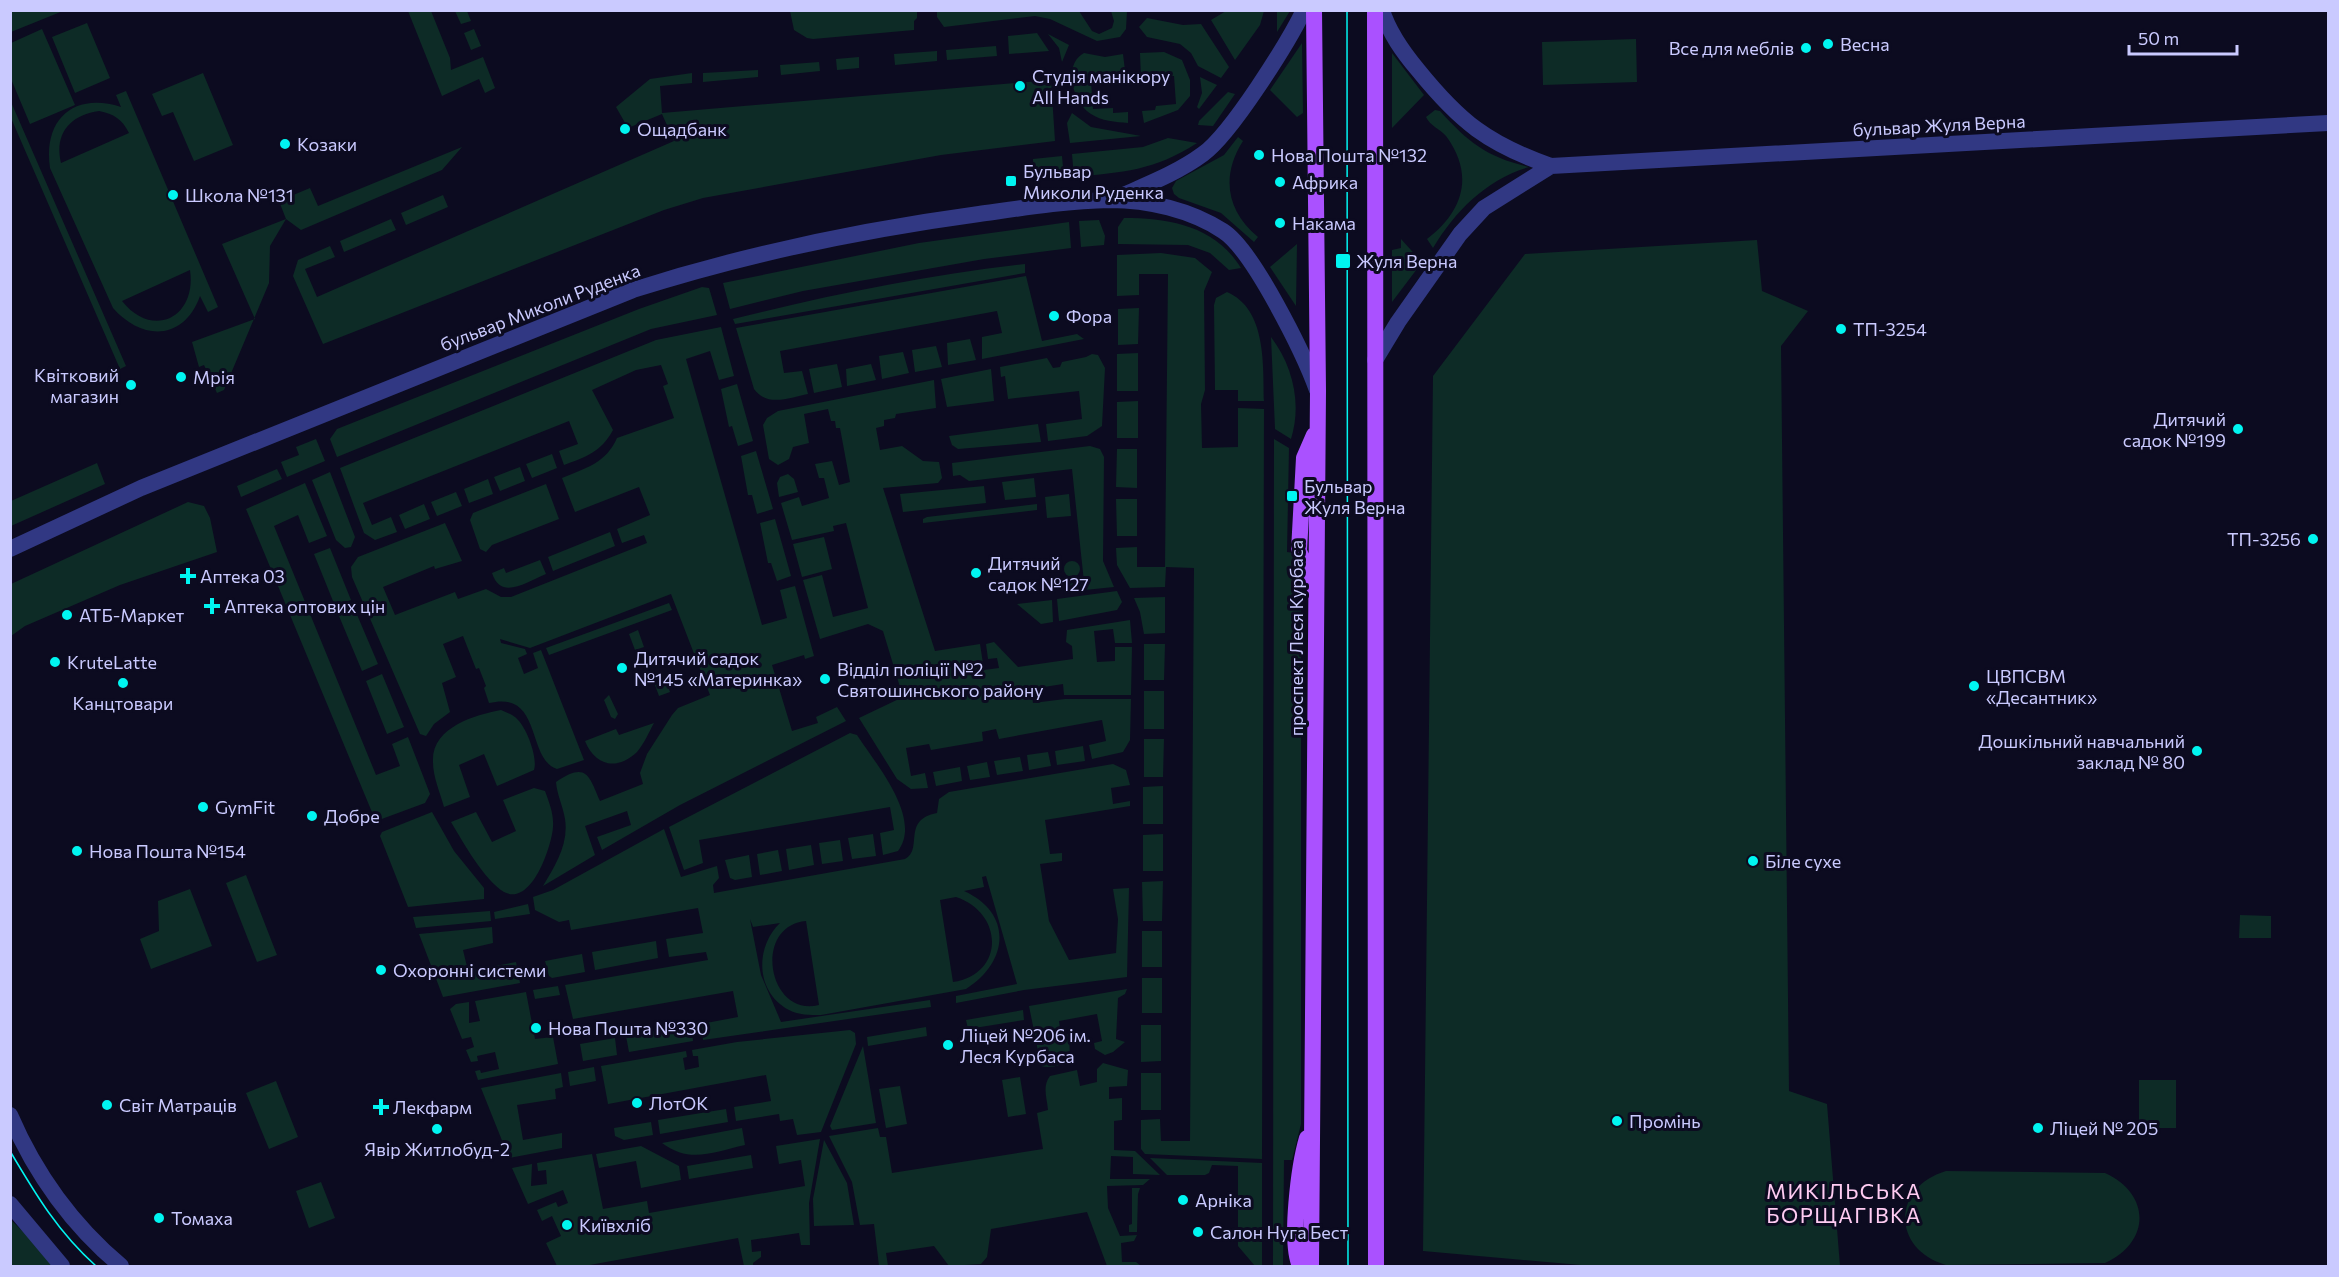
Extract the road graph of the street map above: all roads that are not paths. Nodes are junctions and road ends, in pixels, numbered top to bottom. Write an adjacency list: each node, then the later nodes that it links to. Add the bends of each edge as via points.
1 (1304, 10): 7 (street, бульвар Миколи Руденка, via 1240,110 1206,153 1183,168)
2 (1314, 10): 9 (main road)
3 (1375, 10): 8 (main road)
4 (1382, 10): 6 (street, бульвар Жуля Верна, via 1401,49 1457,116 1513,153)
5 (2328, 123): 6 (street, бульвар Жуля Верна)
6 (1551, 166): 8 (street, бульвар Жуля Верна, via 1484,208 1460,234)
7 (1112, 200): 9 (street, бульвар Миколи Руденка, via 1182,211 1225,232 1241,248 1277,307); 10 (street, бульвар Миколи Руденка, via 916,222 711,265 621,294 231,451)
8 (1375, 360): 18 (main road)
9 (1318, 391): 11 (main road, проспект Леся Курбаса, via 1317,426 1304,458 1299,551 1315,597)
10 (10, 549)
11 (1313, 1114): 16 (main road, via 1298,1172 1296,1253); 17 (main road, проспект Леся Курбаса)
12 (10, 1115): 15 (street, via 58,1200 82,1230)
13 (10, 1204): 14 (street)
14 (62, 1266)
15 (121, 1266)
16 (1300, 1266)
17 (1311, 1266)
18 (1376, 1266)

